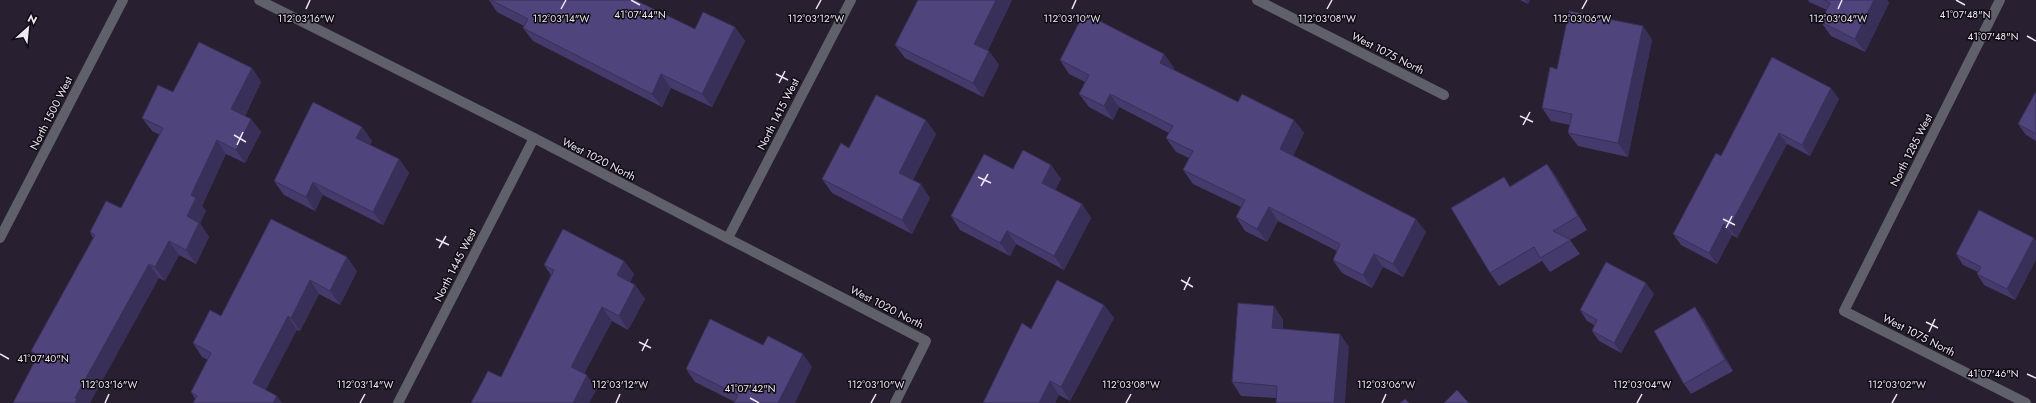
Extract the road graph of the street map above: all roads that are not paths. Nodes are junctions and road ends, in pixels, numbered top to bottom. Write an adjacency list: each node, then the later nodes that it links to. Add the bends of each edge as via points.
1 (123, 0): 8 (street, North 1500 West)
2 (259, 0): 7 (street, West 1020 North)
3 (850, 0): 9 (street, North 1415 West)
4 (1257, 0): 6 (street, West 1075 North)
5 (2000, 0): 10 (street, North 1285 West)
6 (1444, 94)
7 (534, 138): 9 (street, West 1020 North); 11 (street, North 1445 West)
8 (0, 238)
9 (728, 238): 12 (street, West 1020 North, via 926,341)
10 (1844, 311): 13 (street, West 1075 North)
11 (398, 403)
12 (895, 403)
13 (2026, 403)

